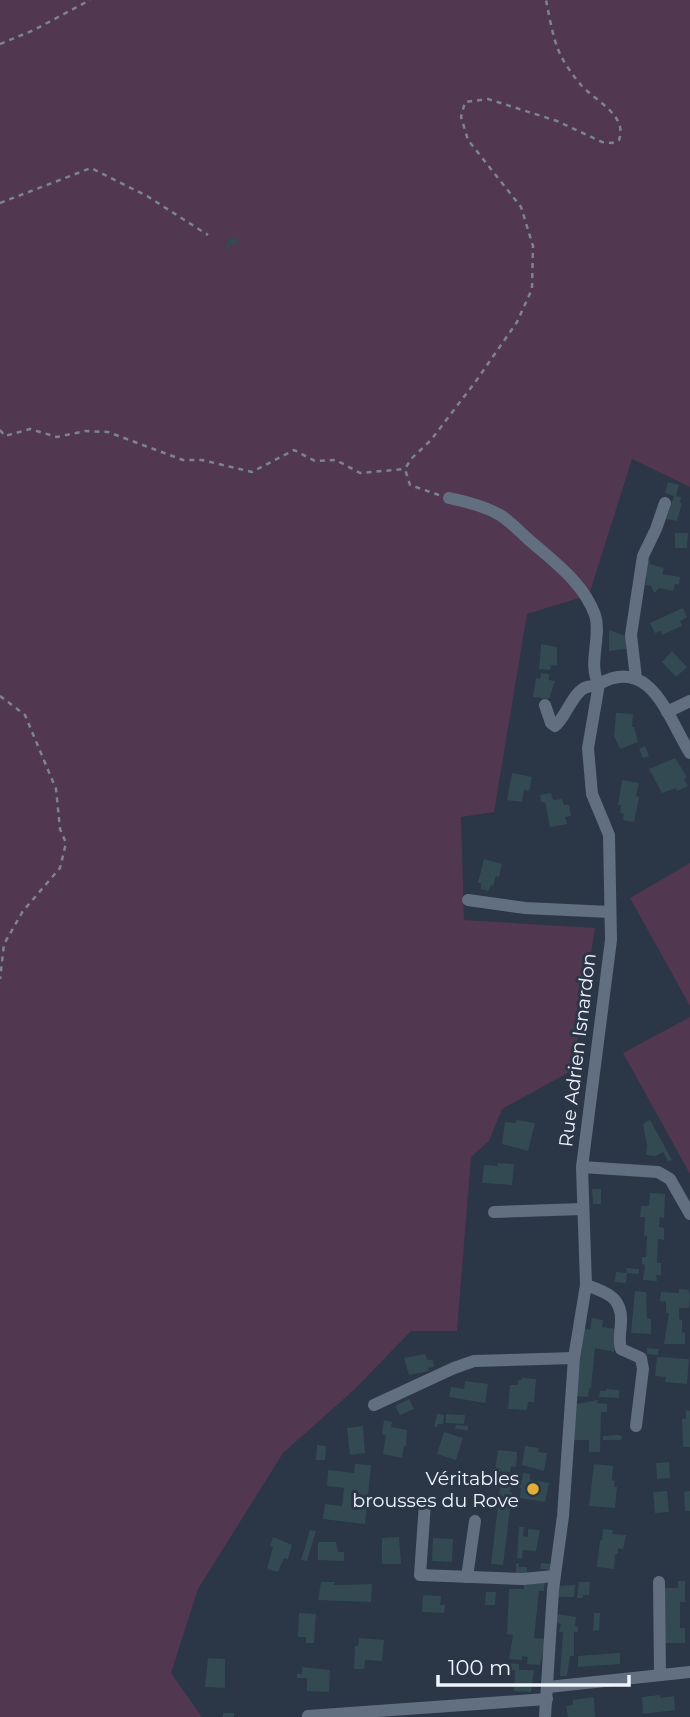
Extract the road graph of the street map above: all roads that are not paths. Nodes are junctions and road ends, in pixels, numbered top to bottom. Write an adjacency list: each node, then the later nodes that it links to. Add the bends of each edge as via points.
1 (449, 498): 4 (street, Rue Adrien Isnardon, via 502,516 582,592 596,617 594,676)
2 (665, 503): 3 (street, via 643,556 631,635)
3 (636, 678): 4 (street, via 620,675); 7 (street)
4 (598, 685): 6 (street, via 584,688 555,726); 10 (street, Rue Adrien Isnardon, via 588,748 592,794 609,835)
5 (690, 701): 7 (street)
6 (545, 705)
7 (667, 712): 8 (street)
8 (690, 752)
9 (468, 900): 10 (street)
10 (610, 912): 11 (street, Rue Adrien Isnardon, via 611,940)
11 (582, 1167): 12 (street, Rue Adrien Isnardon); 14 (street, via 658,1172 670,1179)
12 (582, 1209): 13 (street); 15 (street, Rue Adrien Isnardon)
13 (494, 1212)
14 (690, 1214)
15 (586, 1285): 16 (street, Rue Adrien Isnardon); 18 (street, via 608,1292 616,1300 621,1349 640,1359 643,1369)
16 (574, 1358): 17 (street, via 474,1361); 21 (street, Rue Adrien Isnardon)
17 (374, 1405)
18 (636, 1426)
19 (425, 1503): 22 (street, via 420,1575)
20 (475, 1521): 22 (street)
21 (554, 1576): 22 (street); 26 (street, Rue Adrien Isnardon)
22 (467, 1577)
23 (659, 1582): 25 (street)
24 (690, 1672): 25 (street)
25 (660, 1675): 26 (street)
26 (547, 1693): 27 (street); 28 (street, Rue Adrien Isnardon)
27 (309, 1716)
28 (545, 1717)

